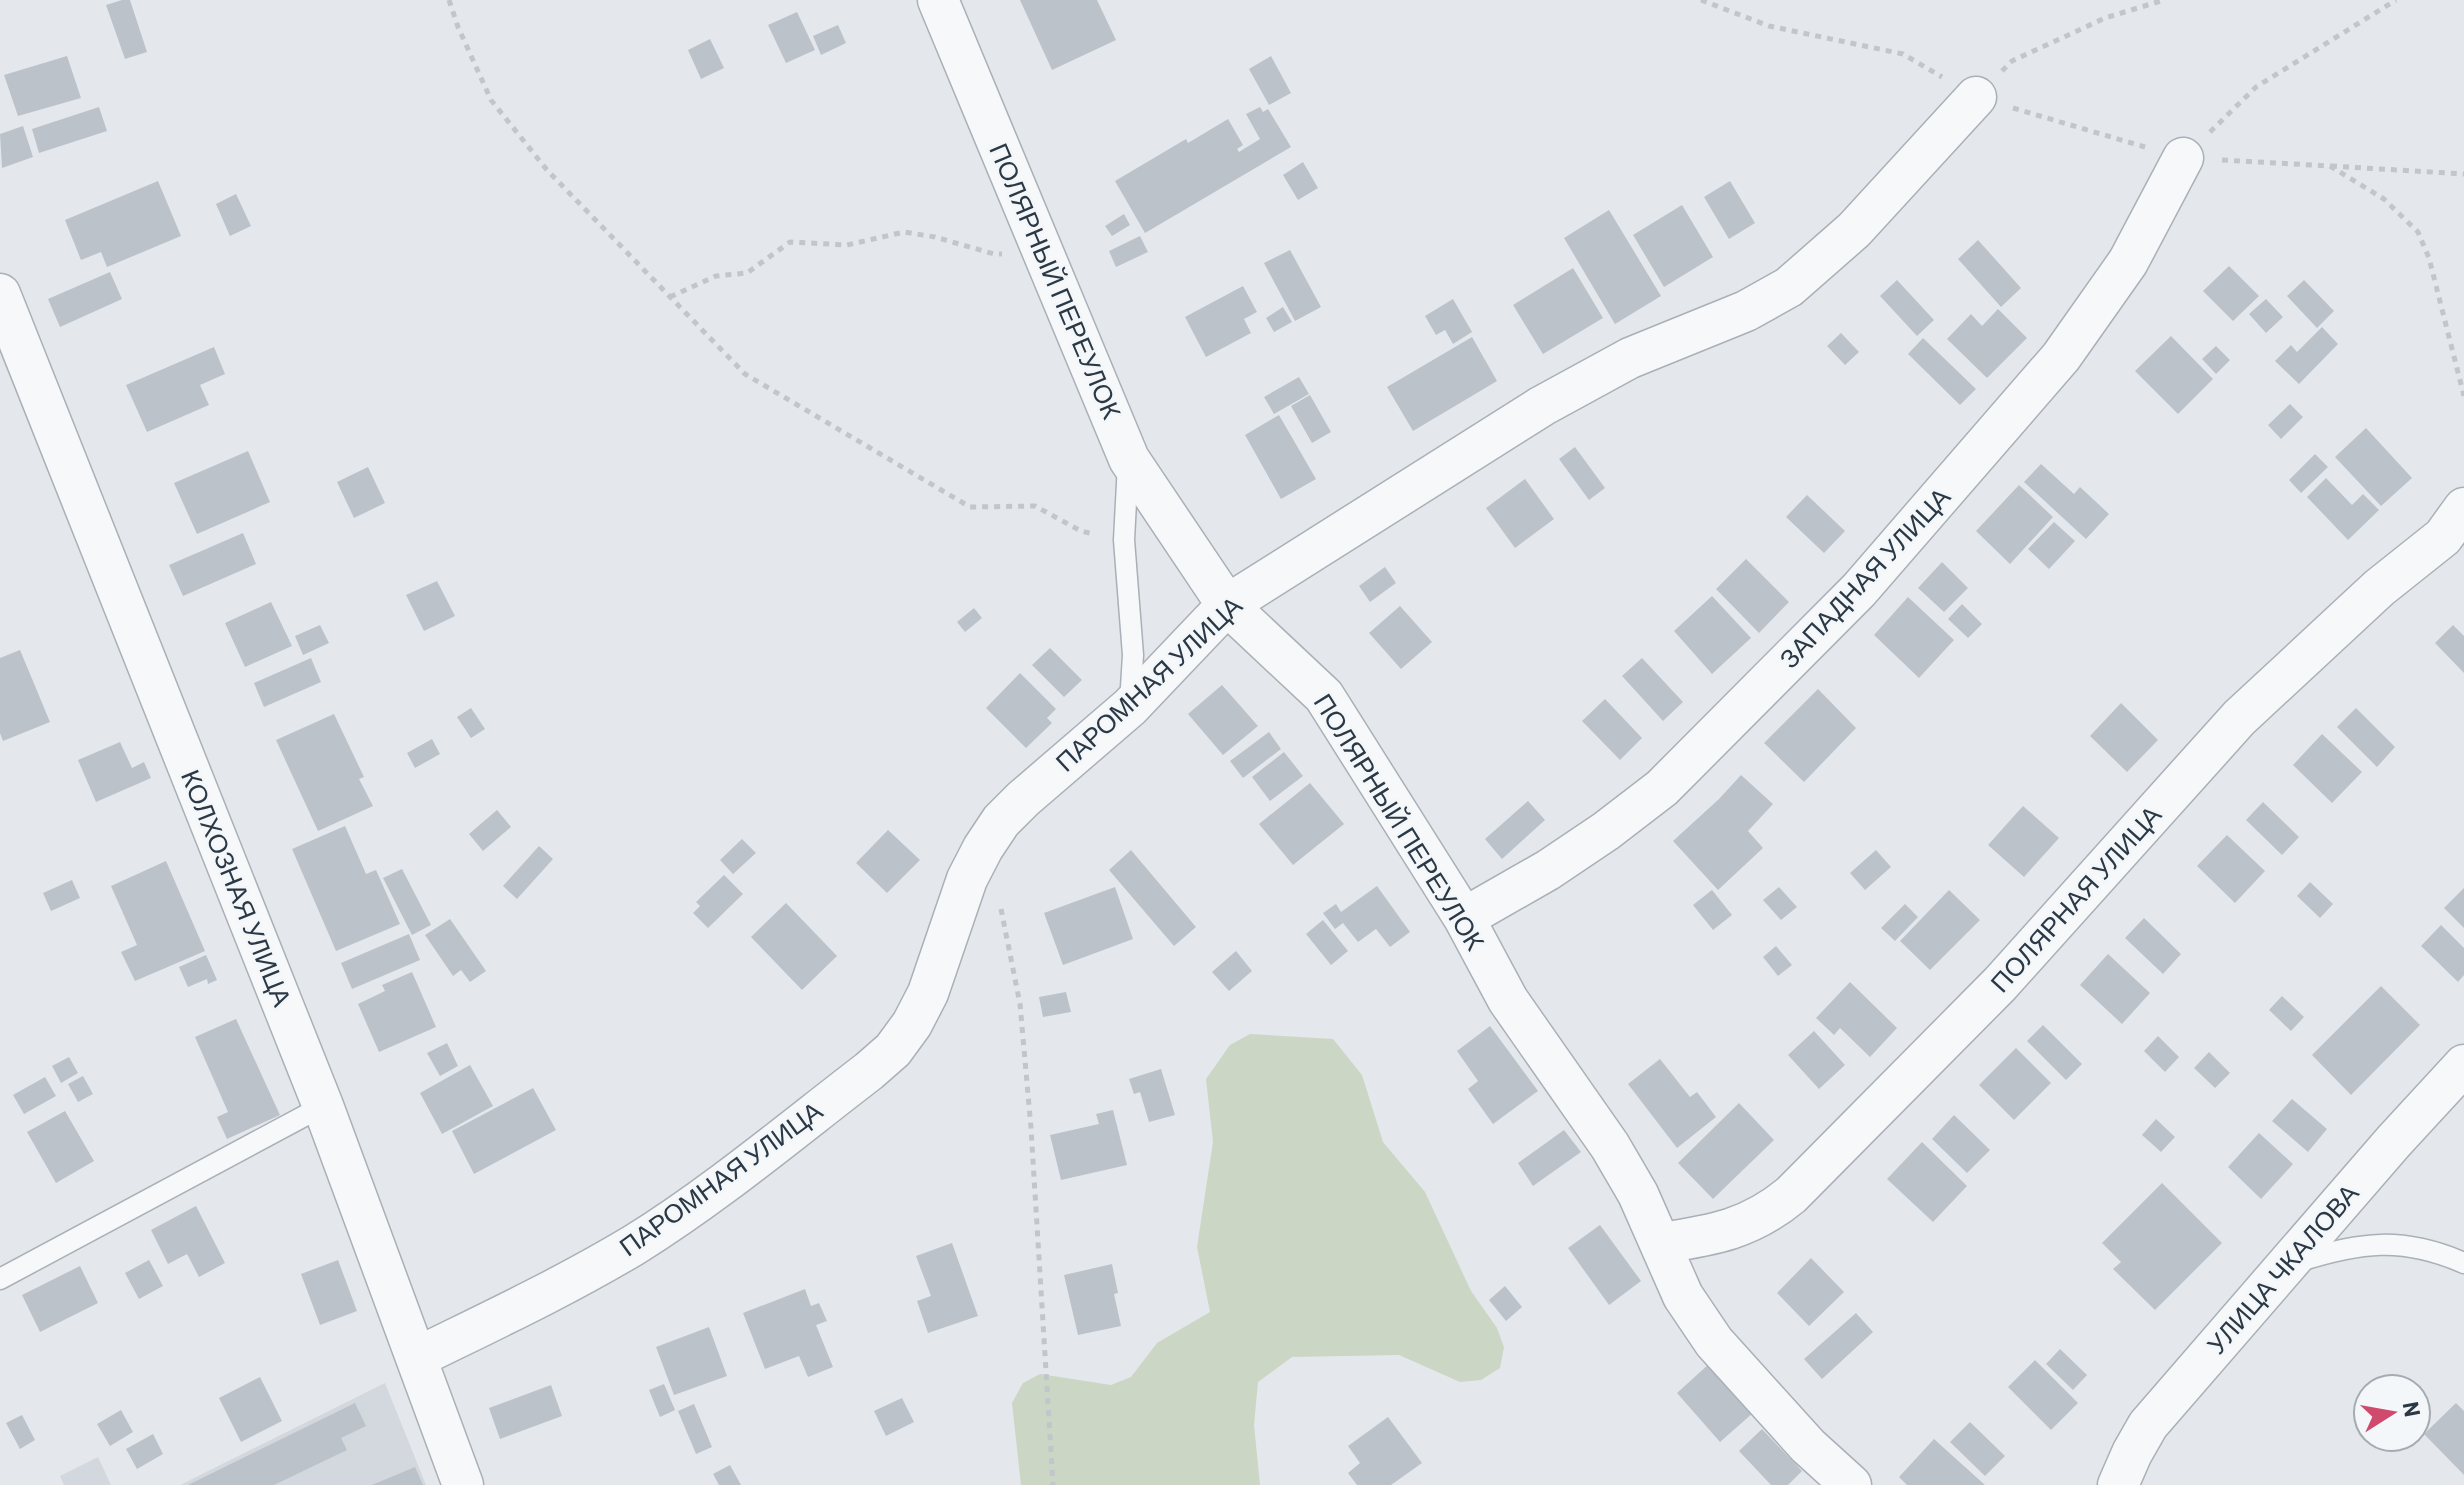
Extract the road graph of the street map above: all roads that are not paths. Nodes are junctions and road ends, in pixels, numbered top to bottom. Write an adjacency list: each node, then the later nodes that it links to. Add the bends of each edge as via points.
1 (938, 0): 5 (street, ПОЛЯРНЫЙ ПЕРЕУЛОК)
2 (1976, 97): 7 (street, ПАРОМНАЯ УЛИЦА, via 1854,230 1789,287 1746,311 1630,358 1542,406)
3 (2183, 158): 9 (street, ЗАПАДНАЯ УЛИЦА, via 2128,262 2061,357 1859,590 1662,788 1548,870)
4 (0, 294): 11 (street, КОЛХОЗНАЯ УЛИЦА)
5 (1129, 459): 7 (street, ПОЛЯРНЫЙ ПЕРЕУЛОК); 8 (lane, via 1124,540 1133,655)
6 (2464, 508): 12 (street, ПОЛЯРНАЯ УЛИЦА, via 2443,537 2379,588 2239,718 2000,984 1791,1195 1752,1222)
7 (1227, 605): 8 (street, ПАРОМНАЯ УЛИЦА); 9 (street, ПОЛЯРНЫЙ ПЕРЕУЛОК, via 1324,696)
8 (1130, 707): 16 (street, ПАРОМНАЯ УЛИЦА, via 1023,799 987,841 967,879 928,993 893,1050 636,1243)
9 (1464, 918): 12 (street, ПОЛЯРНЫЙ ПЕРЕУЛОК, via 1508,1000 1610,1146)
10 (2464, 1065): 14 (street, УЛИЦА ЧКАЛОВА)
11 (323, 1106): 15 (lane); 16 (street, КОЛХОЗНАЯ УЛИЦА)
12 (1662, 1243): 18 (street, ПОЛЯРНЫЙ ПЕРЕУЛОК, via 1683,1296 1714,1342 1808,1446)
13 (2464, 1263): 14 (lane, via 2415,1246 2390,1244 2326,1253)
14 (2286, 1266): 19 (street, УЛИЦА ЧКАЛОВА, via 2148,1425)
15 (0, 1279)
16 (418, 1357): 17 (street, КОЛХОЗНАЯ УЛИЦА)
17 (463, 1485)
18 (1851, 1485)
19 (2118, 1485)

